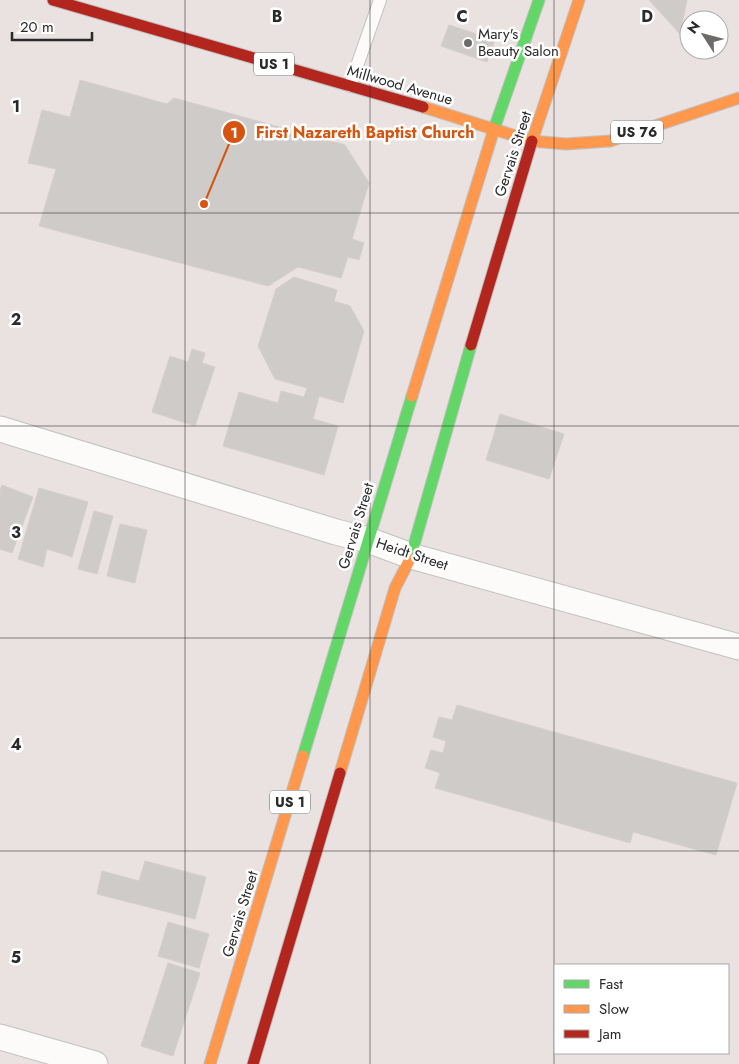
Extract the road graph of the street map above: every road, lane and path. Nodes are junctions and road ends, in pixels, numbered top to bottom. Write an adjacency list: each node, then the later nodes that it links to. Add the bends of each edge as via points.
1 (53, 0): 5 (main road, Millwood Avenue / US 1)
2 (380, 0): 6 (lane)
3 (539, 0): 8 (main road, Gervais Street)
4 (579, 0): 9 (main road, Gervais Street)
5 (84, 4): 6 (main road, Millwood Avenue / US 1)
6 (350, 86): 8 (main road, Millwood Avenue / US 1)
7 (739, 98): 9 (main road, Millwood Avenue / US 76, via 610,141 566,144)
8 (494, 129): 9 (main road, Millwood Avenue / US 1); 11 (main road, Gervais Street / US 1)
9 (532, 141): 12 (main road, Gervais Street / US 1)
10 (0, 429): 11 (street, Heidt Street)
11 (368, 540): 12 (street, Heidt Street); 16 (main road, Gervais Street / US 1)
12 (411, 556): 13 (street, Heidt Street); 17 (main road, Gervais Street / US 1, via 395,588)
13 (739, 647)
14 (0, 1037): 15 (street)
15 (95, 1064)
16 (210, 1064)
17 (253, 1064)

